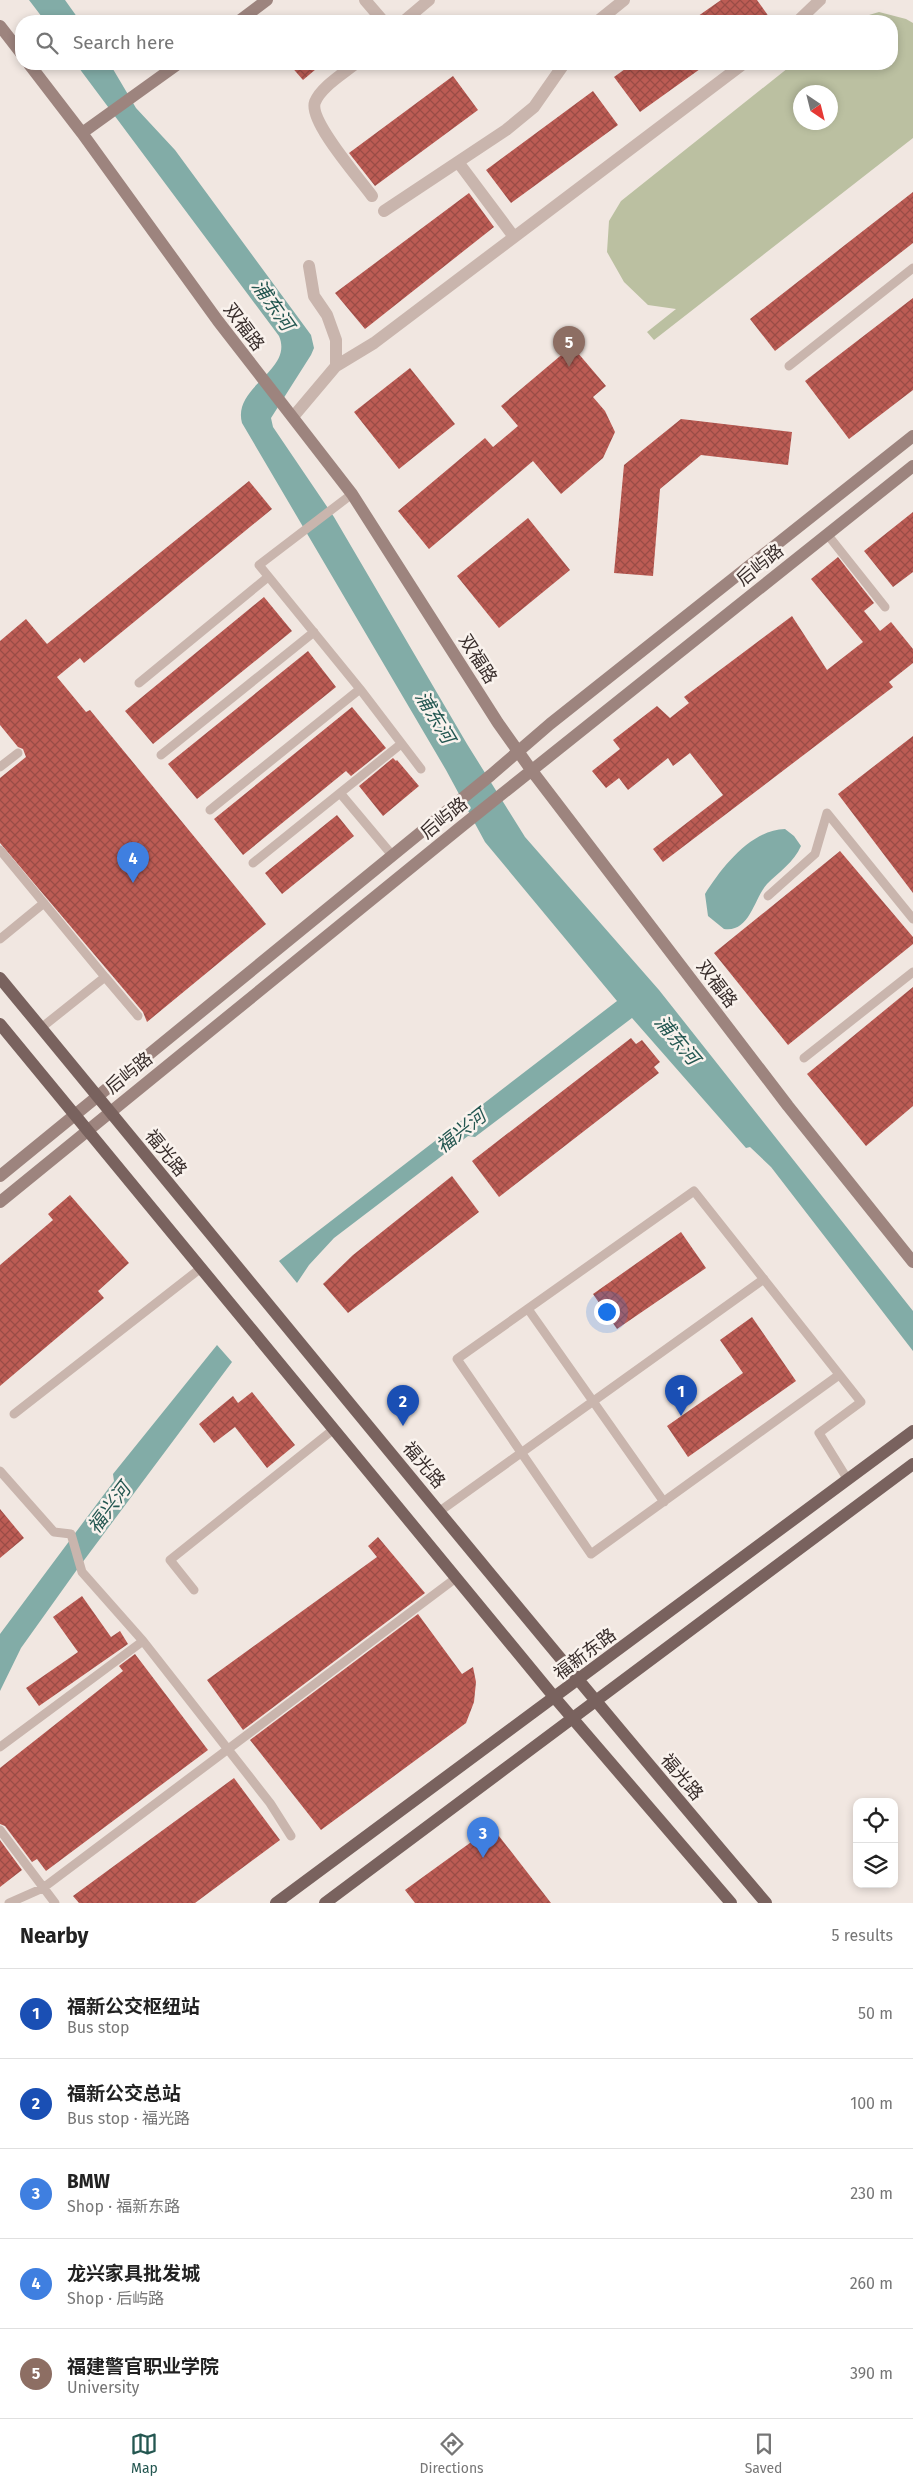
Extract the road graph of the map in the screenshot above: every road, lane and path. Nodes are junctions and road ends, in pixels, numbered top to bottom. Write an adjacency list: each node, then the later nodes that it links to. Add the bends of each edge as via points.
1 (267, 0): 6 (main road)
2 (365, 0): 7 (street)
3 (429, 0): 8 (street)
4 (624, 0): 9 (street)
5 (820, 0): 10 (street)
6 (247, 15)
7 (378, 15)
8 (411, 15)
9 (605, 15)
10 (804, 15)
11 (0, 26): 12 (main road)
12 (15, 46)
13 (34, 70): 18 (main road, 双福路)
14 (170, 70): 18 (main road)
15 (347, 70): 20 (street, via 321,94 314,108 318,123)
16 (560, 70): 19 (street, via 534,107)
17 (734, 70): 22 (street)
18 (82, 133): 27 (main road, 双福路)
19 (458, 162): 21 (street); 22 (street)
20 (372, 196)
21 (384, 212)
22 (514, 237): 25 (street, via 374,343)
23 (309, 266): 25 (street, via 314,296 327,315 336,340)
24 (913, 268): 26 (lane)
25 (336, 366): 27 (street)
26 (789, 366)
27 (289, 413): 30 (main road, 双福路)
28 (913, 436): 38 (main road, 后屿路)
29 (913, 466): 31 (main road, 后屿路)
30 (352, 494): 32 (lane, via 259,565); 38 (main road, 双福路)
31 (827, 534): 33 (lane); 43 (main road, 后屿路)
32 (268, 577): 34 (lane); 35 (lane)
33 (886, 607)
34 (314, 632): 36 (lane); 40 (lane)
35 (139, 683)
36 (360, 689): 37 (lane); 45 (lane)
37 (401, 744): 42 (lane); 44 (lane)
38 (518, 751): 43 (main road, 双福路); 47 (main road, 后屿路)
39 (18, 753): 41 (lane)
40 (161, 755)
41 (0, 768)
42 (421, 769)
43 (532, 770): 61 (main road, 后屿路); 66 (main road, 双福路, via 788,1106)
44 (340, 794): 47 (lane); 48 (lane)
45 (210, 810)
46 (0, 850): 50 (lane)
47 (392, 855): 60 (main road, 后屿路)
48 (253, 863)
49 (768, 896): 51 (lane, via 815,854 827,813)
50 (44, 903): 52 (lane); 54 (lane)
51 (913, 919)
52 (0, 939)
53 (913, 972): 59 (lane)
54 (105, 977): 56 (lane); 58 (lane)
55 (0, 978): 58 (main road, 福光路)
56 (138, 1016)
57 (0, 1024): 62 (main road)
58 (41, 1028): 60 (main road, 福光路)
59 (804, 1058)
60 (97, 1097): 61 (main road, 福光路); 62 (main road, 后屿路)
61 (110, 1112): 63 (main road, 后屿路); 80 (main road, 福光路)
62 (74, 1115): 63 (main road); 64 (main road, 后屿路)
63 (87, 1129): 65 (main road, 后屿路); 67 (main road)
64 (0, 1176)
65 (0, 1202)
66 (913, 1262)
67 (201, 1268): 72 (lane); 73 (main road)
68 (764, 1279): 69 (lane, via 694,1191); 70 (lane); 71 (lane)
69 (528, 1309): 71 (lane); 75 (lane, via 457,1359)
70 (839, 1374): 78 (lane, via 861,1402 819,1433); 79 (lane)
71 (593, 1402): 75 (lane); 79 (lane)
72 (14, 1414)
73 (334, 1429): 81 (main road); 82 (lane, via 170,1560)
74 (913, 1431): 78 (main road, 福新东路)
75 (521, 1454): 79 (lane, via 591,1554); 80 (lane)
76 (913, 1464): 86 (main road)
77 (0, 1471): 83 (lane, via 54,1532 70,1534 82,1572)
78 (848, 1480): 84 (main road, 福新东路)
79 (664, 1502)
80 (440, 1512): 84 (main road, 福光路)
81 (456, 1578): 85 (main road); 89 (lane)
82 (194, 1590)
83 (143, 1641): 88 (lane); 89 (lane)
84 (578, 1681): 85 (main road, 福新东路); 86 (main road, 福光路)
85 (555, 1698): 87 (main road); 95 (main road, 福新东路)
86 (595, 1702): 87 (main road); 98 (main road, 福光路)
87 (573, 1718): 96 (main road); 97 (main road)
88 (0, 1747)
89 (227, 1749): 91 (lane, via 270,1803); 92 (lane)
90 (0, 1830): 92 (lane)
91 (291, 1836)
92 (43, 1888): 93 (lane); 94 (lane)
93 (9, 1903)
94 (55, 1903)
95 (276, 1903)
96 (325, 1903)
97 (731, 1903)
98 (766, 1903)

